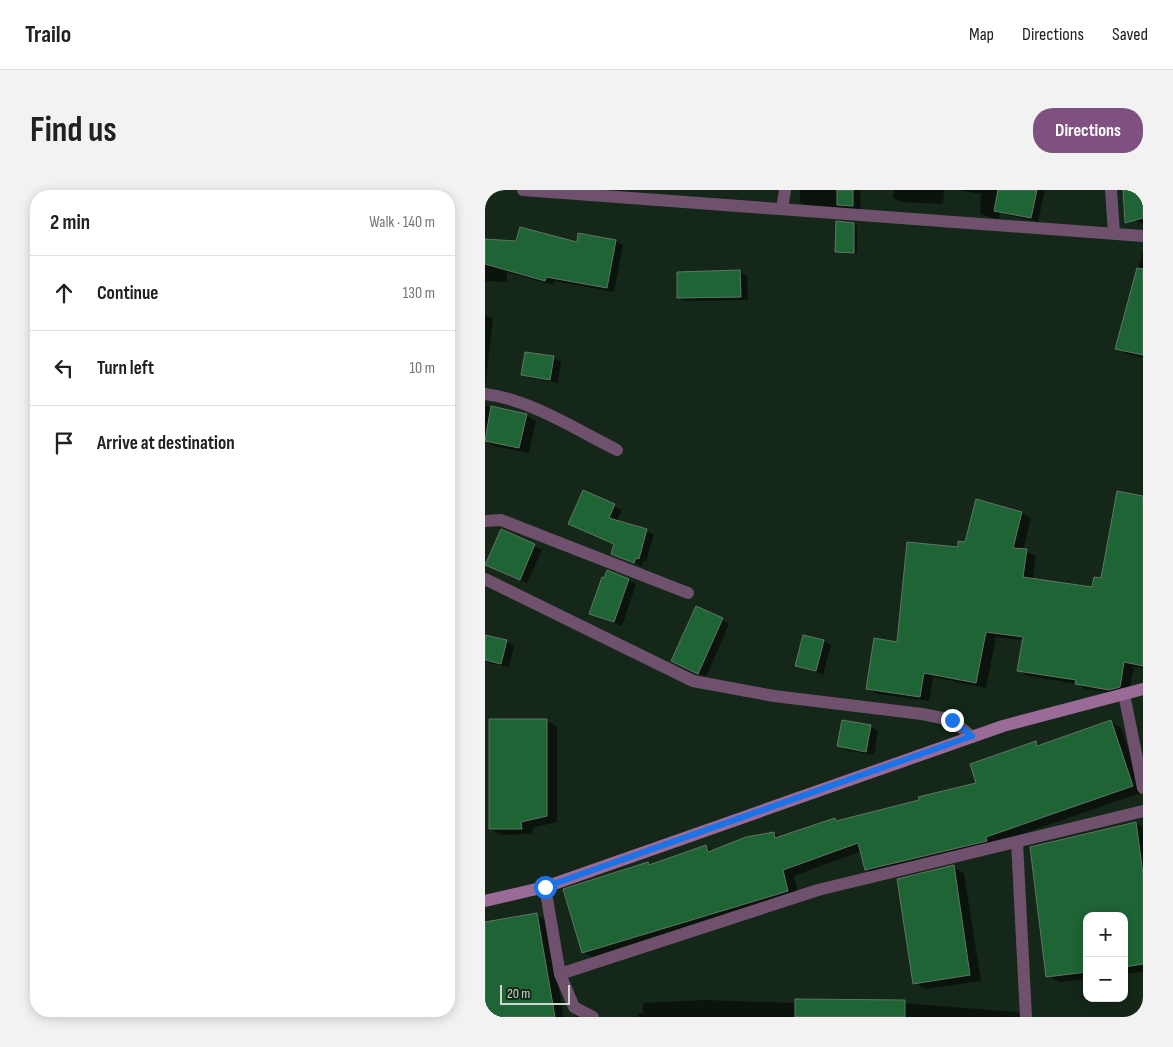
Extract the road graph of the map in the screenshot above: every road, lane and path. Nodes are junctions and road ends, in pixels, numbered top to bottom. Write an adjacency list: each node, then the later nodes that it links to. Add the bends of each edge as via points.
1 (523, 190): 4 (street)
2 (785, 190): 4 (street)
3 (1111, 190): 5 (street)
4 (783, 209): 5 (street)
5 (1114, 233): 6 (street)
6 (1143, 236)
7 (485, 394): 8 (street, via 503,396)
8 (617, 450)
9 (485, 521): 11 (street, via 501,520)
10 (485, 579): 14 (street, via 693,681 774,696 923,714 952,720)
11 (688, 593)
12 (1143, 689): 13 (street)
13 (1124, 694): 14 (street); 15 (street)
14 (972, 736): 18 (street)
15 (1143, 788)
16 (1143, 811): 17 (street)
17 (1017, 842): 20 (street, via 818,890); 22 (street)
18 (545, 887): 19 (street); 20 (street)
19 (485, 901)
20 (560, 974): 21 (street, via 569,1000)
21 (593, 1017)
22 (1026, 1017)

